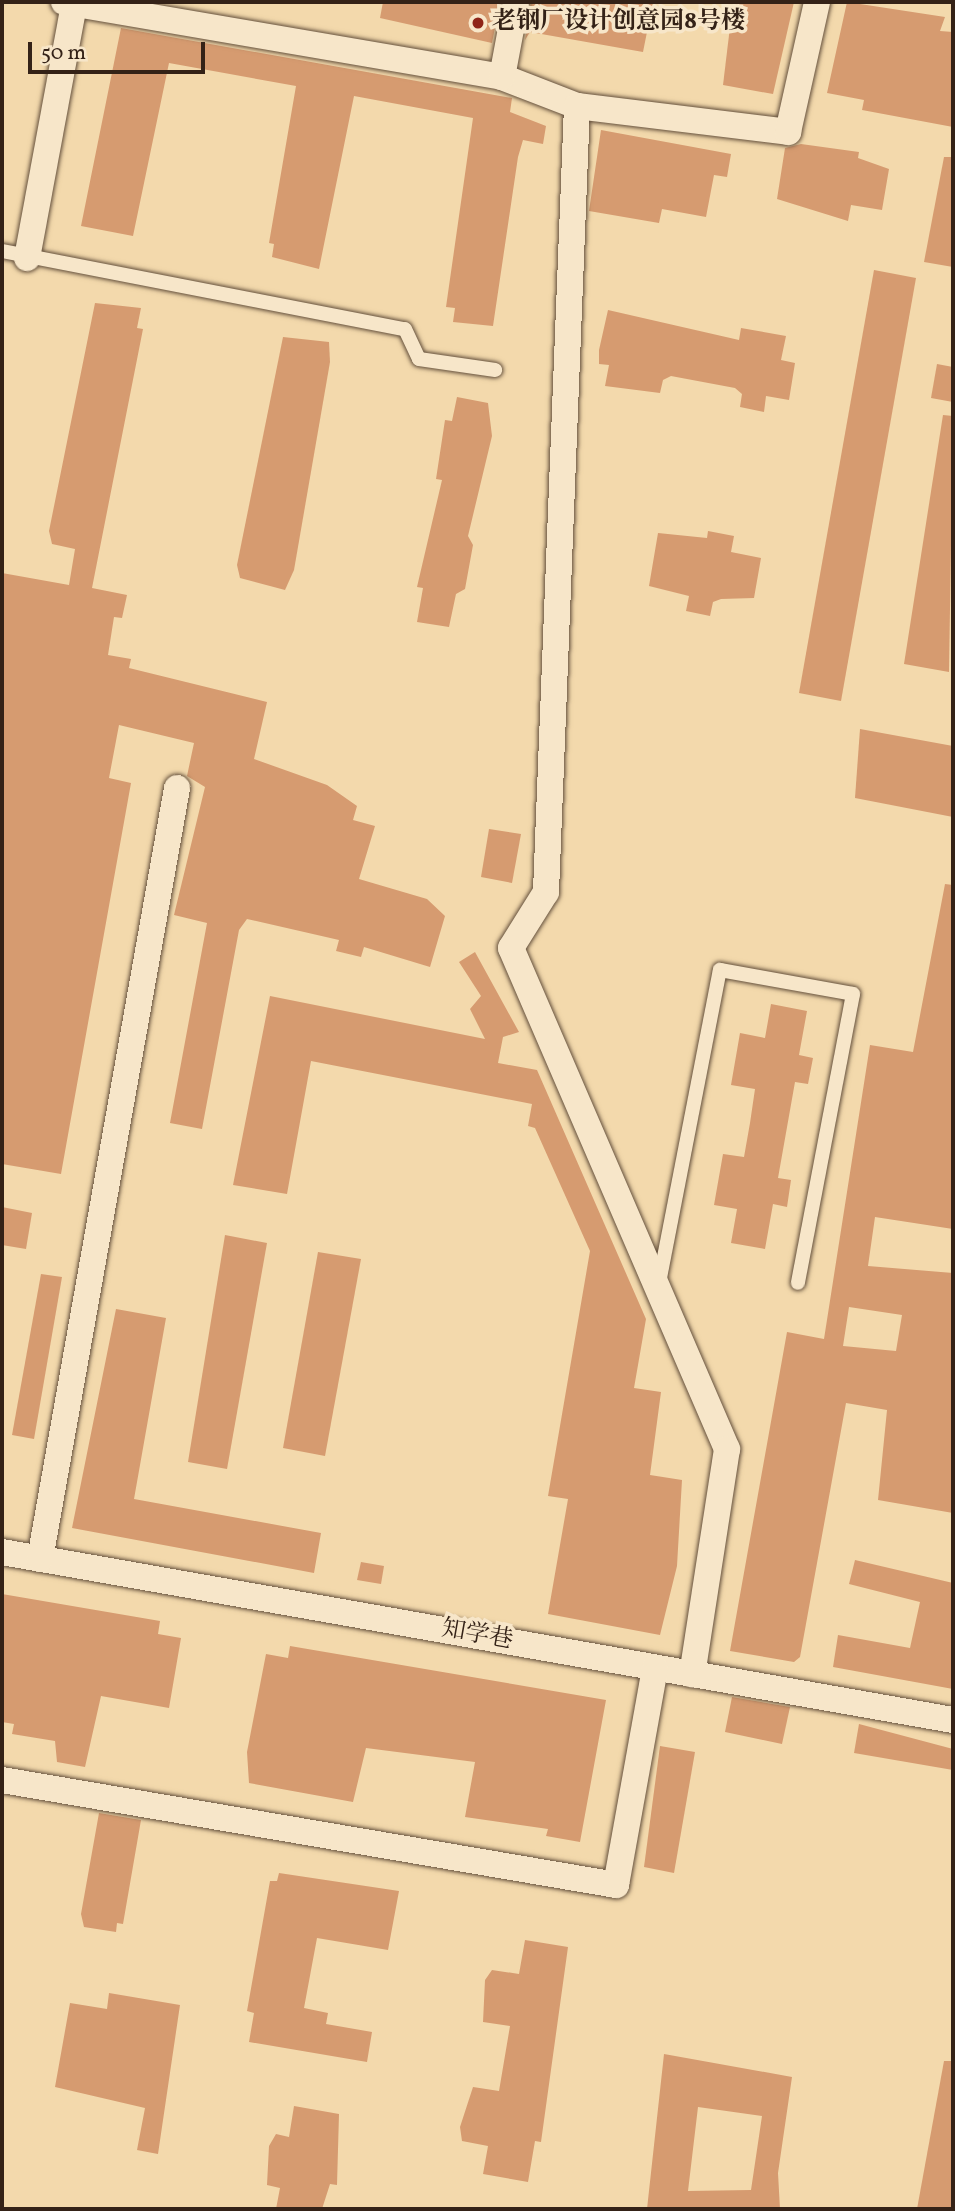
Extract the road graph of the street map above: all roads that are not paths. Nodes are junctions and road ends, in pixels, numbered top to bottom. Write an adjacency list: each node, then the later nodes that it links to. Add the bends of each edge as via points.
1 (516, 2): 4 (street)
2 (817, 2): 5 (street, via 788,132)
3 (69, 3): 4 (street); 7 (street)
4 (502, 77): 5 (street)
5 (577, 106): 11 (street, via 546,892 512,948)
6 (2, 251): 7 (lane)
7 (27, 258): 8 (lane, via 405,329 419,359)
8 (495, 370)
9 (177, 788): 13 (street)
10 (798, 1283): 11 (lane, via 853,994 720,970)
11 (658, 1291): 15 (street, via 727,1449)
12 (2, 1552): 13 (street, 知学巷)
13 (40, 1559): 14 (street, 知学巷)
14 (655, 1668): 15 (street, 知学巷); 17 (street, via 616,1885)
15 (692, 1674): 16 (street, 知学巷)
16 (953, 1720)
17 (2, 1780)

